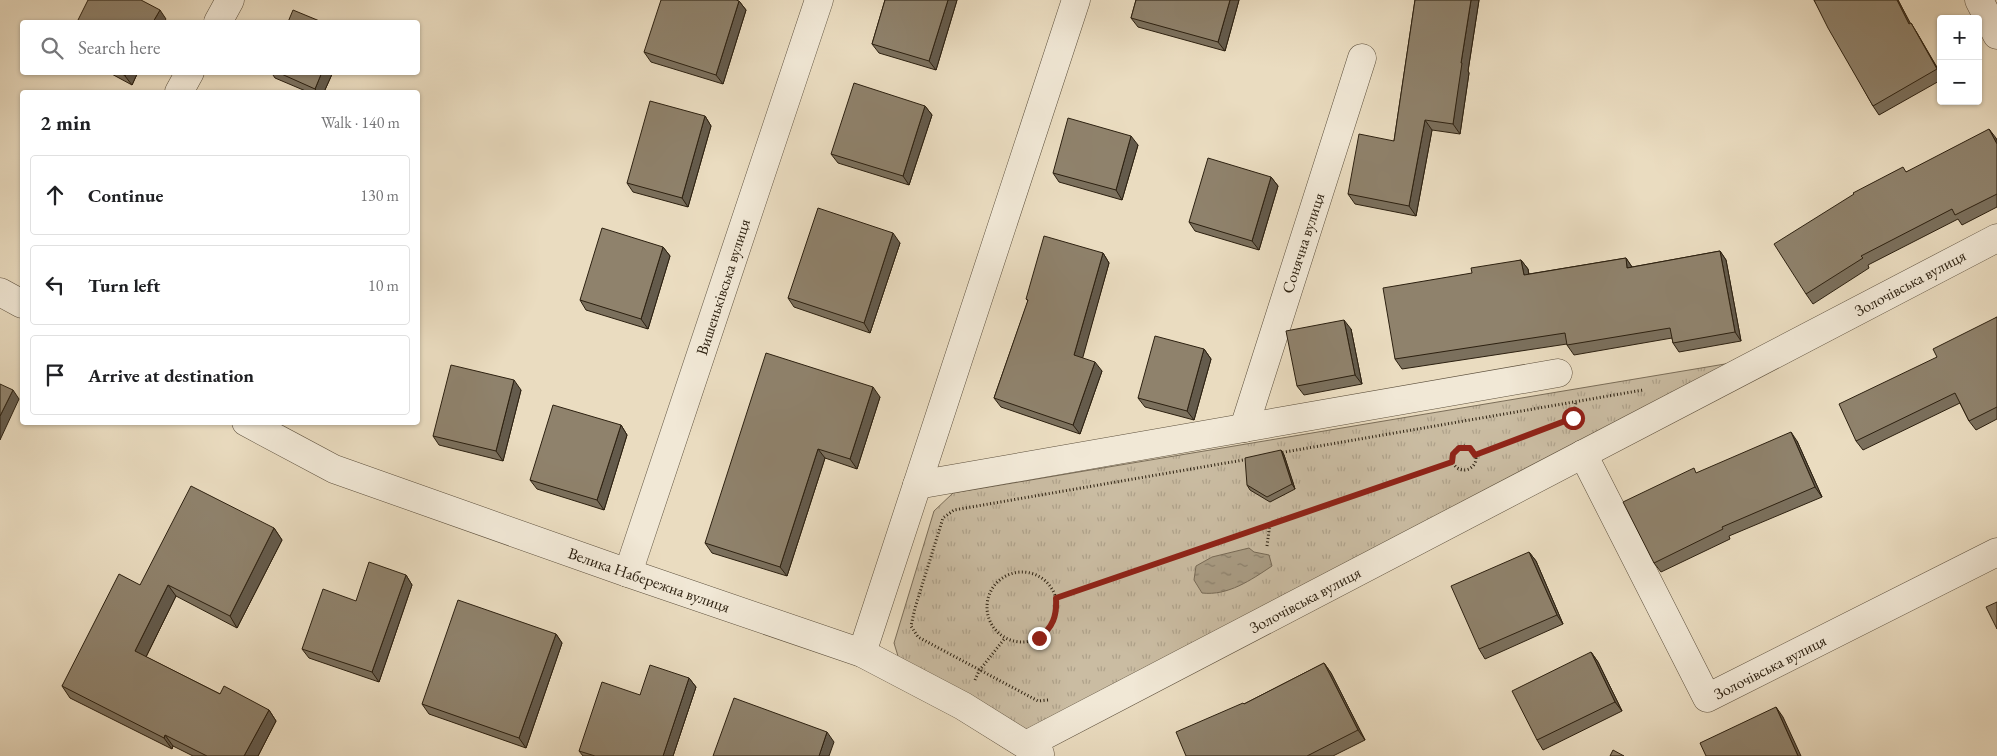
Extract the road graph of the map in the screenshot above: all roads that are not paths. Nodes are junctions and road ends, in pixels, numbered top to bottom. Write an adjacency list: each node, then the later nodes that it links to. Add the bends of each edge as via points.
1 (230, 0): 5 (street)
2 (819, 0): 19 (street, Вишеньківська вулиця)
3 (1076, 0): 17 (street)
4 (1979, 0): 6 (street)
5 (219, 20)
6 (1997, 35)
7 (1362, 58): 15 (street, Сонячна вулиця)
8 (188, 75): 9 (street)
9 (180, 90)
10 (1997, 238): 16 (street, Золочівська вулиця)
11 (0, 292): 12 (street)
12 (20, 303)
13 (1558, 373): 15 (street)
14 (252, 425): 19 (street, Велика Набережна вулиця, via 334,469)
15 (1244, 428): 17 (street)
16 (1582, 442): 18 (street, Золочівська вулиця, via 1707,698); 21 (street, Золочівська вулиця)
17 (917, 486): 20 (street)
18 (1997, 552)
19 (628, 573): 20 (street, Велика Набережна вулиця)
20 (862, 654): 21 (street, Велика Набережна вулиця, via 962,706)
21 (1035, 751)

